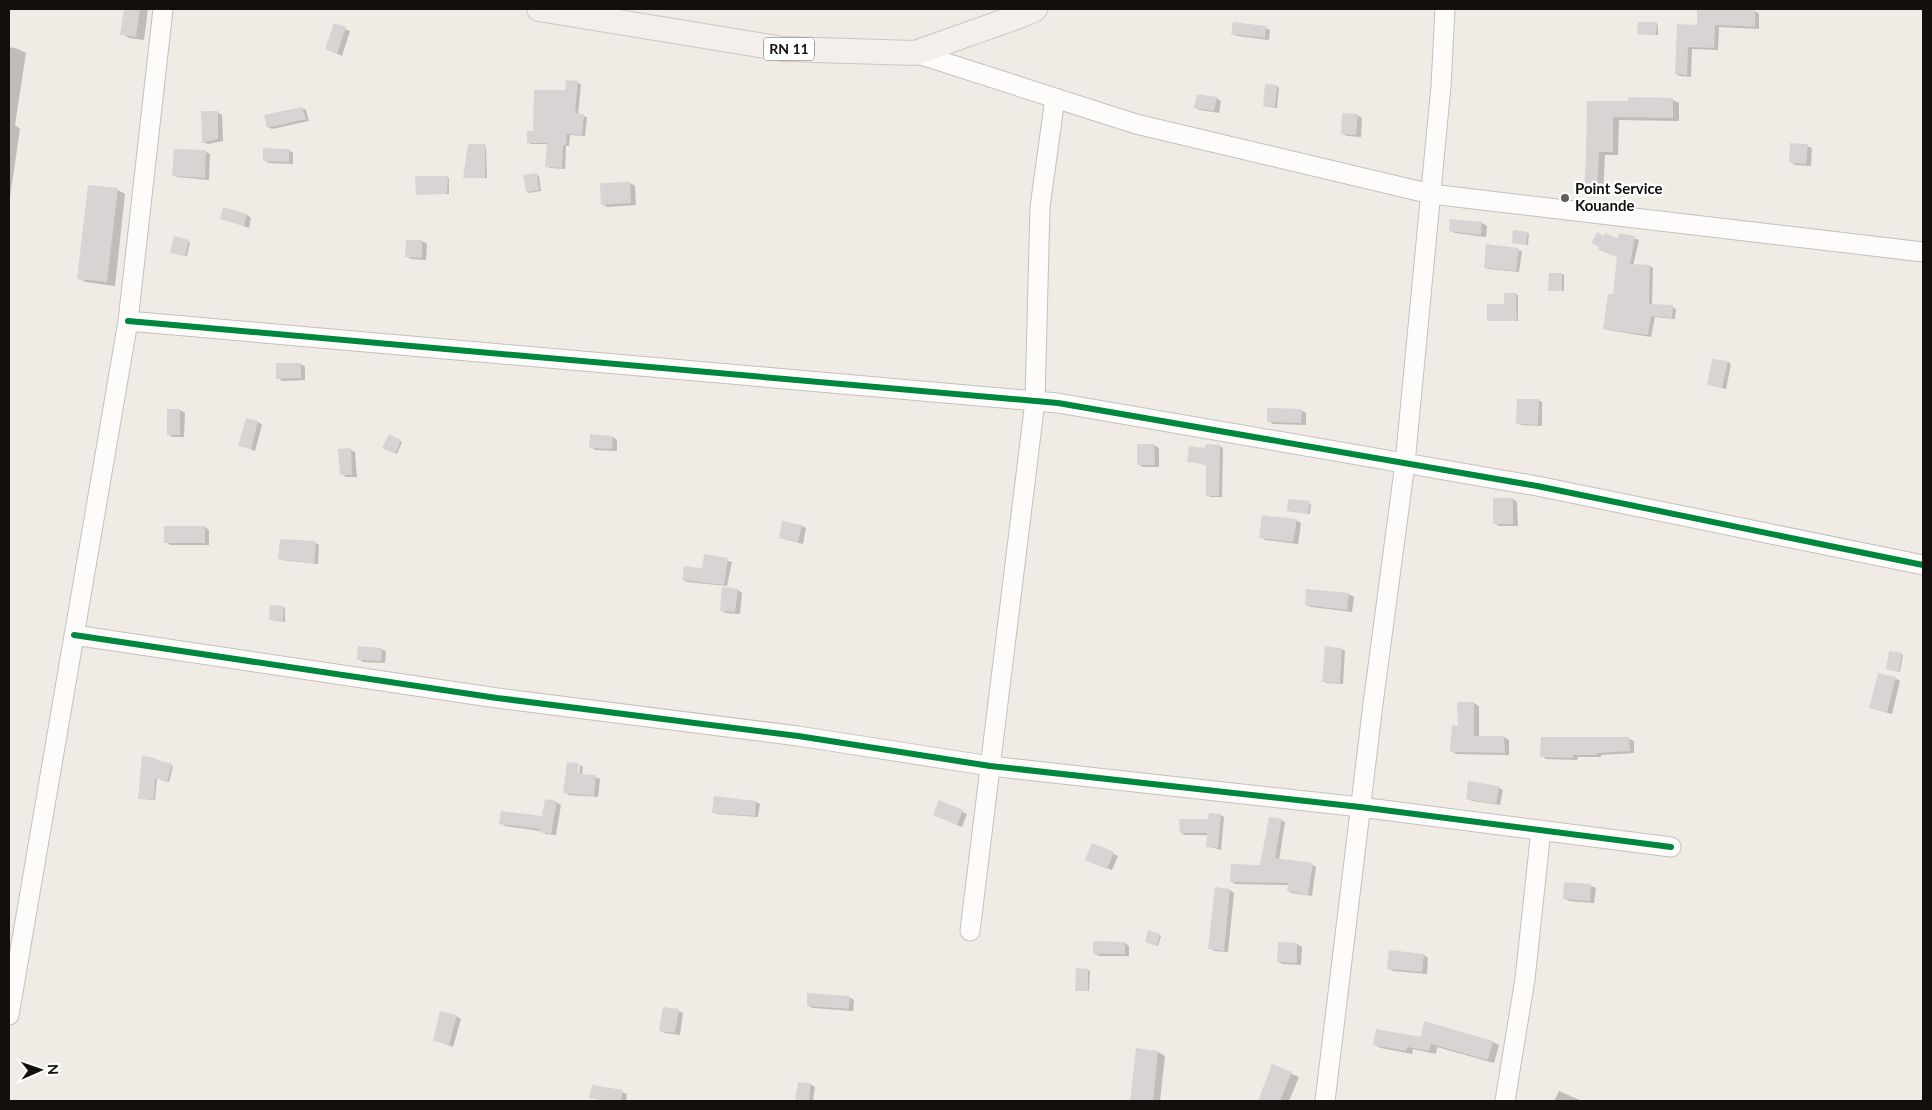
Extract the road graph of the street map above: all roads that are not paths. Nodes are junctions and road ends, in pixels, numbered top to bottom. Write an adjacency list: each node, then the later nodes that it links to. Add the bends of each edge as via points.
1 (163, 9): 9 (street)
2 (539, 9): 5 (main road, RN 11, via 783,49)
3 (1035, 9): 5 (main road, RN 11)
4 (1445, 9): 7 (street)
5 (915, 52): 6 (street)
6 (1054, 98): 7 (street, via 1136,124); 10 (street, via 1040,207)
7 (1431, 194): 8 (street); 11 (street)
8 (1923, 252)
9 (128, 321): 10 (street); 13 (street)
10 (1035, 401): 11 (street); 14 (street)
11 (1405, 464): 12 (street, via 1537,486); 15 (street)
12 (1923, 565)
13 (74, 635): 14 (street, via 497,698 798,736); 19 (street)
14 (990, 766): 15 (street); 18 (street)
15 (1360, 807): 16 (street); 20 (street)
16 (1541, 830): 17 (street); 21 (street, via 1525,978)
17 (1671, 847)
18 (970, 931)
19 (9, 1015)
20 (1325, 1101)
21 (1504, 1101)

